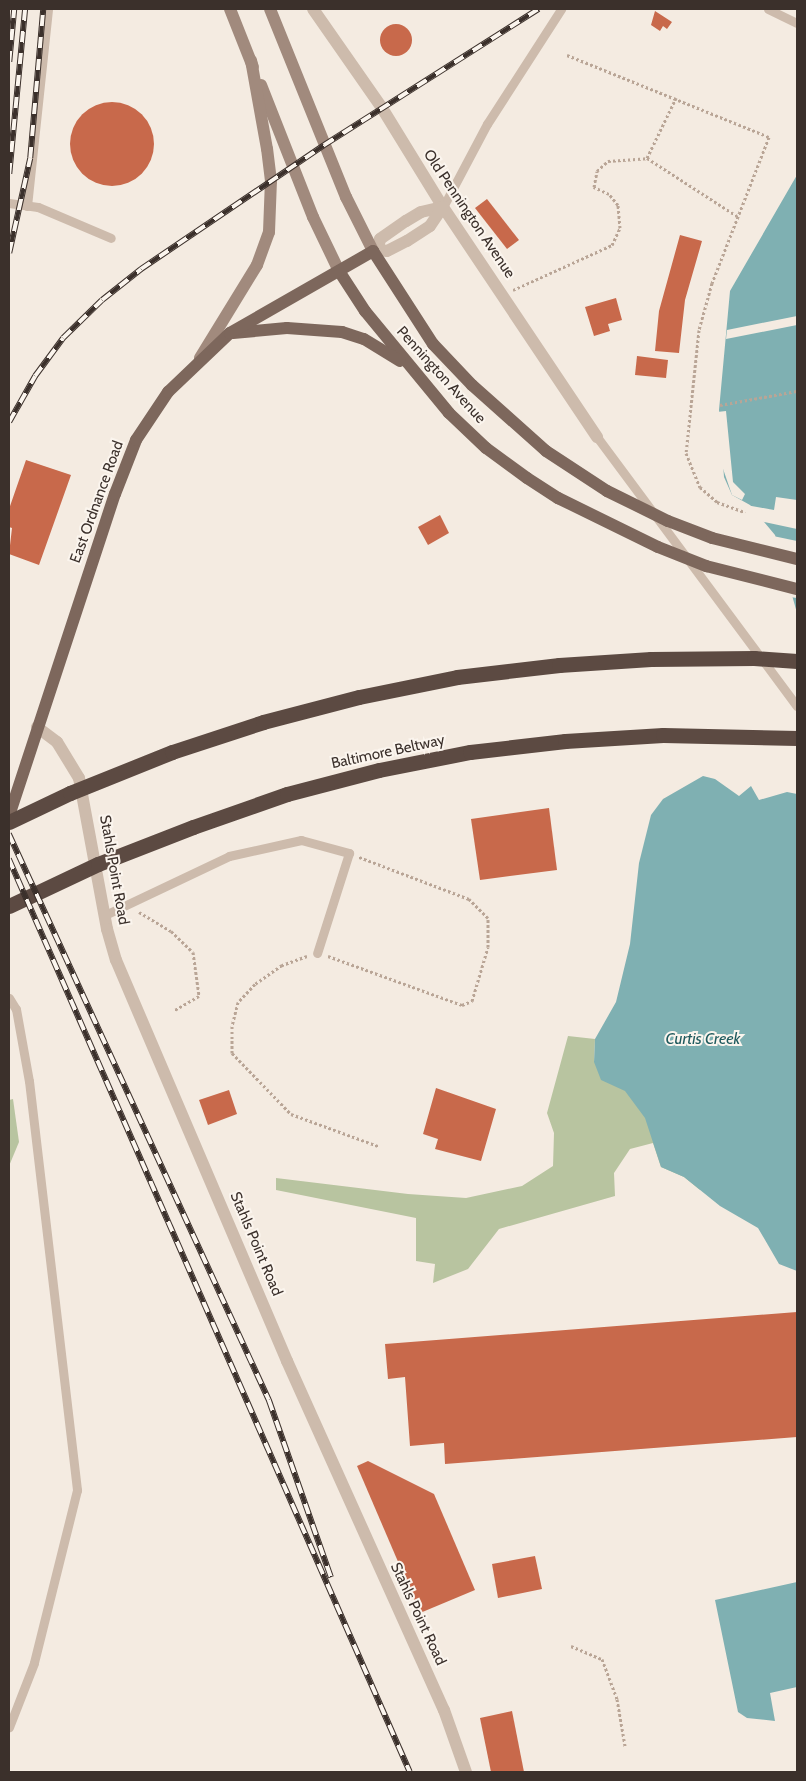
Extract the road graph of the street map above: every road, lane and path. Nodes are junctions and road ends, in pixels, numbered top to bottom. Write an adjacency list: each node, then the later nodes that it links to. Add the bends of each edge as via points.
1 (48, 9): 14 (lane)
2 (230, 9): 10 (main road, Pennington Avenue)
3 (270, 9): 18 (main road, Pennington Avenue, via 342,188)
4 (313, 9): 15 (street, Old Pennington Avenue, via 382,108)
5 (561, 9): 15 (lane, via 486,124)
6 (768, 9): 8 (lane)
7 (797, 12): 8 (lane)
8 (795, 22)
9 (567, 55): 11 (path)
10 (251, 60): 19 (main road, Pennington Avenue, via 313,217); 22 (main road, via 268,149 268,232 257,265)
11 (676, 98): 12 (path); 16 (path, via 769,137)
12 (647, 158): 16 (path); 20 (path, via 608,161 597,171 594,187 609,194 618,205 620,228 612,245 520,285)
13 (9, 203): 14 (lane)
14 (28, 206): 17 (lane, via 58,214)
15 (443, 207): 18 (street, East Ordnance Road, via 421,212 406,220 380,239); 18 (street, East Ordnance Road, via 430,226 407,242 387,251); 20 (street, Old Pennington Avenue)
16 (737, 217): 27 (path, via 699,330 686,453 700,487 717,502)
17 (112, 238)
18 (376, 250): 19 (main road, East Ordnance Road); 28 (main road, Pennington Avenue, via 433,344 472,386 546,451 607,491 668,520 712,538)
19 (339, 271): 21 (main road, East Ordnance Road); 23 (main road, Pennington Avenue)
20 (505, 296): 26 (street, Old Pennington Avenue)
21 (230, 333): 22 (main road, East Ordnance Road); 23 (main road, via 287,328 342,332 364,339)
22 (198, 362): 32 (main road, East Ordnance Road, via 168,392 136,440)
23 (407, 365): 29 (main road, Pennington Avenue, via 449,413 486,448 558,498 706,566)
24 (797, 392): 25 (path)
25 (720, 405)
26 (597, 438): 31 (lane)
27 (745, 512)
28 (797, 559)
29 (797, 589)
30 (797, 661): 35 (highway, via 651,659 558,665 456,677 263,722 172,752 70,793)
31 (797, 706)
32 (37, 727): 34 (main road, East Ordnance Road); 39 (street, Stahls Point Road, via 62,749 79,778)
33 (797, 738): 37 (highway, Baltimore Beltway, via 663,735 565,741 470,752 379,770 287,794 193,827 98,864)
34 (9, 816)
35 (9, 822)
36 (349, 853): 38 (lane, via 300,840 229,856); 40 (lane); 40 (path, via 469,900 488,918 488,947 472,1001 462,1005)
37 (9, 906)
38 (125, 906): 39 (lane); 42 (path, via 150,916 193,952 199,996)
39 (105, 915): 47 (street, Stahls Point Road, via 116,960 287,1360 444,1710)
40 (317, 953): 43 (path, via 282,965 255,984 238,1002 232,1026 232,1053 290,1114)
41 (9, 998): 45 (lane, via 16,1008 29,1081 77,1490 34,1663)
42 (175, 1010)
43 (378, 1146)
44 (570, 1646): 46 (path, via 602,1660 617,1699)
45 (9, 1728)
46 (625, 1746)
47 (466, 1772)

